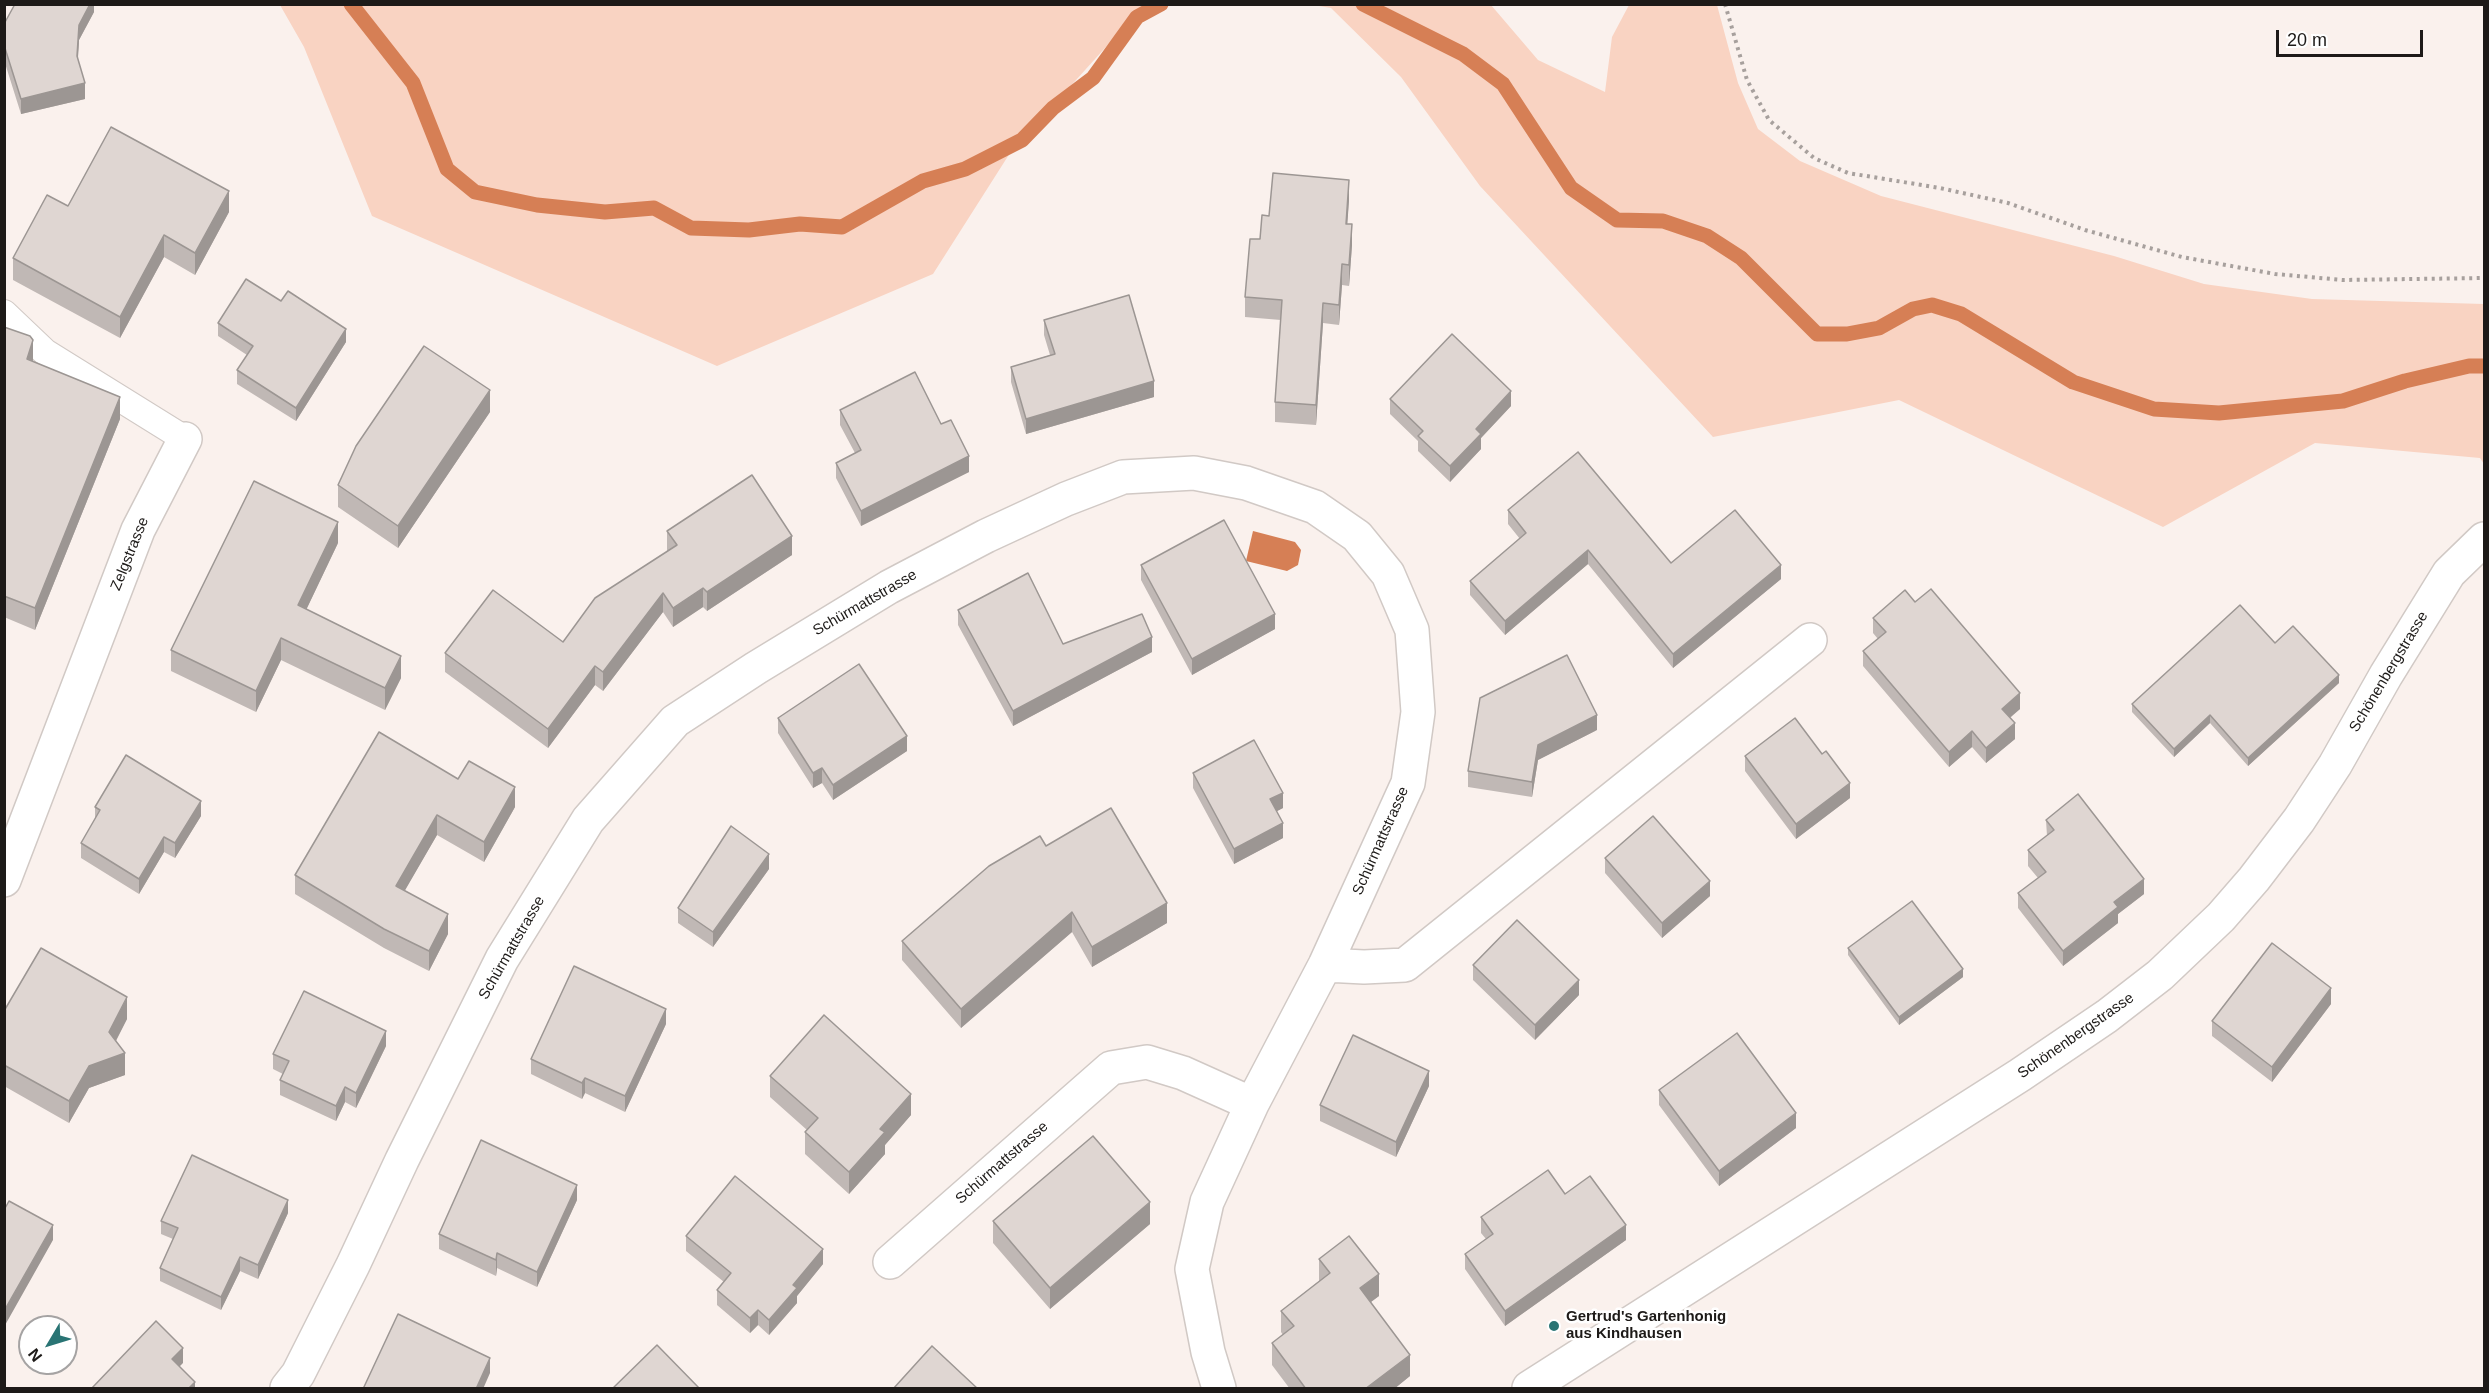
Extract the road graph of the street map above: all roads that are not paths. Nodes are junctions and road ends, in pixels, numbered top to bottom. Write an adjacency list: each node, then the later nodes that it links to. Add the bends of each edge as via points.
1 (4, 313): 2 (lane, Zelgstrasse, via 45,352)
2 (185, 439): 5 (street, Zelgstrasse, via 138,530)
3 (2484, 540): 11 (street, Schönenbergstrasse, via 2449,573 2299,819 2221,917 2160,975 2020,1075)
4 (1810, 640): 6 (street, via 1405,965)
5 (4, 880)
6 (1325, 965): 7 (street, Schürmattstrasse); 9 (street, Schürmattstrasse, via 1408,783 1418,712 1412,630 1388,574 1357,536 1315,507 1246,483 1194,473 1123,477 1066,499 889,587 675,721 588,820 502,959 303,1364)
7 (1252, 1104): 8 (street, Schürmattstrasse, via 1183,1073 1147,1062 1111,1068); 10 (street, Schürmattstrasse, via 1207,1202 1192,1269)
8 (890, 1262)
9 (287, 1389)
10 (1219, 1389)
11 (1529, 1389)

